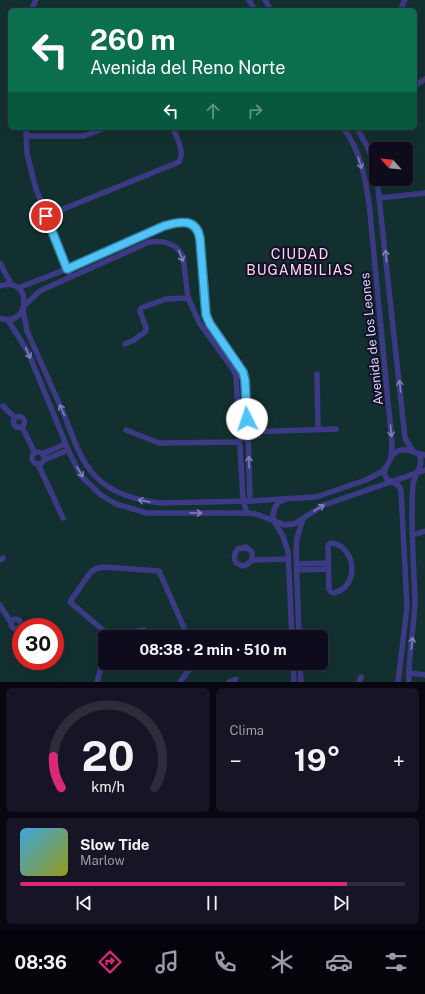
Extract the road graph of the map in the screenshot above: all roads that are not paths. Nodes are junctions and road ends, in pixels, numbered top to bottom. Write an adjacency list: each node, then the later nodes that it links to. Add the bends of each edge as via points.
1 (26, 130): 6 (street)
2 (100, 130): 6 (street, via 84,136)
3 (174, 130): 11 (street, via 182,152 179,162)
4 (344, 130): 39 (street, Avenida de los Leones, one-way to 39, via 359,158 369,202 392,443)
5 (358, 130): 7 (street)
6 (26, 136): 11 (street, via 28,161)
7 (369, 150)
8 (378, 186): 10 (street, Avenida de los Leones)
9 (425, 193): 10 (street)
10 (380, 198): 34 (street, Avenida de los Leones, one-way to 10, via 405,438)
11 (46, 216): 15 (street)
12 (136, 238): 13 (street); 15 (street); 30 (street, via 181,222 196,227 199,232 206,315 243,372)
13 (140, 246): 16 (street); 20 (street, one-way to 20, via 149,242 164,242 175,246 181,252)
14 (0, 263): 17 (street)
15 (67, 269): 16 (street); 19 (street)
16 (71, 277): 21 (street, via 40,291)
17 (11, 284): 18 (street); 19 (street)
18 (0, 286)
19 (18, 288): 21 (street, via 25,298)
20 (188, 298): 24 (street, via 166,299 141,308 146,331); 31 (street, via 200,324 236,375)
21 (24, 307): 23 (street, via 18,316); 47 (street, one-way to 21, via 160,503 140,501 107,486 90,471 79,451 27,330)
22 (0, 319): 23 (street)
23 (8, 320): 32 (street, one-way to 32, via 28,352)
24 (125, 344)
25 (317, 374): 27 (street)
26 (3, 406): 35 (street, via 15,418 22,418 22,426)
27 (318, 429): 28 (street); 30 (street)
28 (336, 429)
29 (126, 430): 31 (street, via 159,443)
30 (248, 432): 48 (street, one-way to 30)
31 (240, 442): 47 (street)
32 (65, 444): 33 (street); 36 (street)
33 (68, 450): 40 (street); 49 (street, one-way to 49, via 81,476 101,495 116,504 147,513)
34 (412, 450): 37 (street); 39 (street, via 401,450)
35 (35, 453): 36 (street); 41 (street, via 32,459)
36 (42, 454): 40 (street)
37 (419, 454): 38 (street); 44 (street, via 421,462)
38 (425, 455)
39 (391, 458): 42 (street)
40 (44, 460): 41 (street)
41 (38, 464): 50 (street)
42 (386, 468): 45 (street, via 385,475); 46 (street, via 366,480 316,497)
43 (425, 470): 44 (street)
44 (417, 472): 45 (street); 54 (street, via 413,484)
45 (390, 482): 51 (street, one-way to 45, via 324,505); 79 (street, via 398,485 401,490 407,607)
46 (288, 499): 48 (street); 52 (street, via 275,507)
47 (244, 500): 48 (street); 49 (street)
48 (250, 501)
49 (247, 513): 52 (street)
50 (62, 518)
51 (303, 519): 52 (street, via 285,525); 55 (street)
52 (274, 521): 56 (street)
53 (425, 531): 54 (street)
54 (413, 535): 71 (street, one-way to 54, via 415,602)
55 (297, 538): 56 (street); 60 (street)
56 (285, 540): 57 (street)
57 (288, 559): 58 (street); 65 (street)
58 (252, 560)
59 (328, 566): 59 (street, via 330,591 341,591 346,586 352,569 347,551 341,546 331,544 328,547); 60 (street)
60 (297, 567): 66 (street)
61 (0, 605): 62 (street)
62 (12, 628)
63 (102, 630): 64 (street, via 70,603 70,600 90,573 103,567 159,571)
64 (185, 630)
65 (292, 630)
66 (299, 630)
67 (101, 670): 74 (street)
68 (189, 670): 75 (street)
69 (293, 670): 77 (street)
70 (300, 670): 78 (street)
71 (408, 672): 72 (street); 80 (street)
72 (425, 675)
73 (236, 679): 76 (street)
74 (98, 682)
75 (180, 682)
76 (229, 682)
77 (294, 682)
78 (301, 682)
79 (398, 682)
80 (409, 682)

